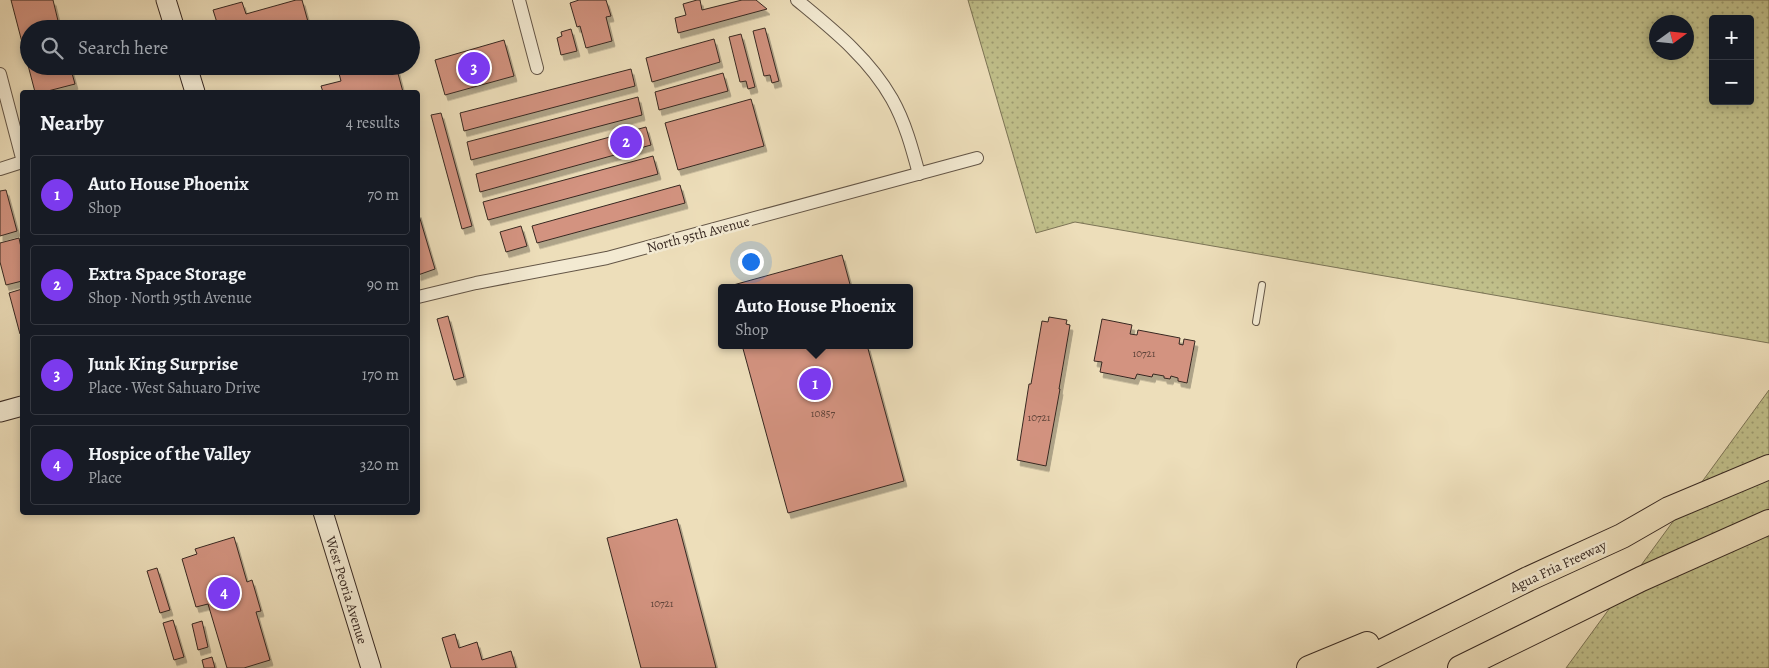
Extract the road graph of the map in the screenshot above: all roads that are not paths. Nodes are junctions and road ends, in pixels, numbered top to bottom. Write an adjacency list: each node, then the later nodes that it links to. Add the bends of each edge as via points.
1 (166, 0): 4 (main road)
2 (519, 0): 5 (street)
3 (797, 0): 13 (street, via 856,51 892,98)
4 (172, 20)
5 (537, 68)
6 (0, 74): 9 (street)
7 (190, 75): 8 (main road)
8 (194, 90)
9 (20, 150)
10 (976, 158): 13 (street, North 95th Avenue)
11 (20, 163): 12 (street)
12 (0, 169)
13 (919, 174): 15 (street, North 95th Avenue, via 607,258 476,283)
14 (1262, 284): 16 (lane)
15 (420, 297)
16 (1256, 322)
17 (20, 407): 18 (main road)
18 (0, 412)
19 (1769, 467): 20 (highway, Agua Fria Freeway)
20 (1669, 509): 25 (highway, via 1616,523 1444,608); 26 (highway, Agua Fria Freeway, via 1622,536)
21 (324, 515): 24 (main road, West Peoria Avenue)
22 (1769, 522): 23 (highway)
23 (1690, 556): 27 (highway); 28 (highway, via 1648,594)
24 (371, 668)
25 (1309, 668)
26 (1349, 668)
27 (1460, 668)
28 (1492, 668)

